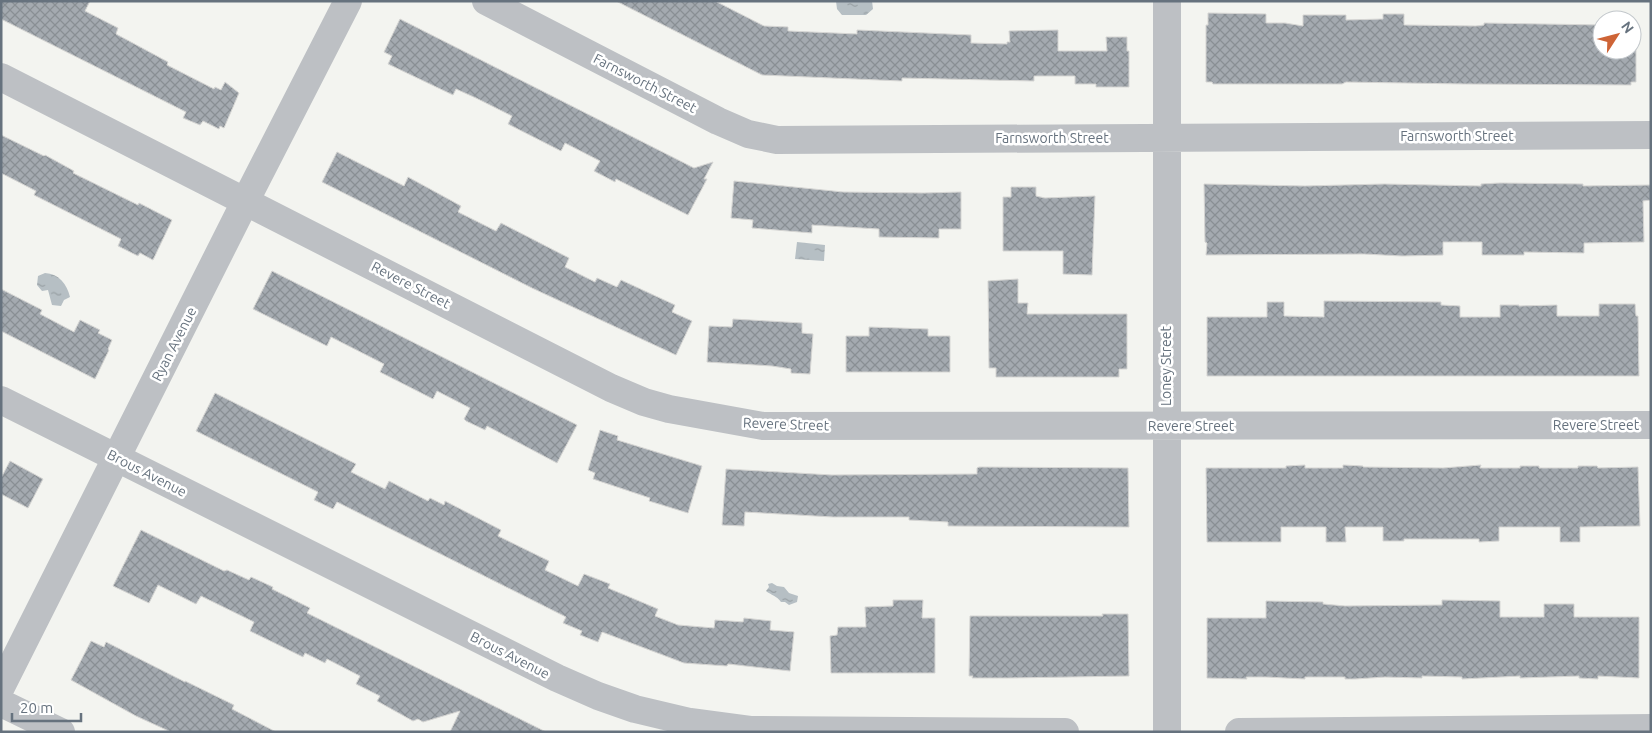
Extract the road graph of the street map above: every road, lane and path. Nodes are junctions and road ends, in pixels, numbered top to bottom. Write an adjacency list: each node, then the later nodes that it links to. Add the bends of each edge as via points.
1 (348, 1): 7 (street, Ryan Avenue)
2 (486, 1): 6 (street, Farnsworth Street, via 718,121 748,134 777,140)
3 (1167, 1): 6 (street, Loney Street)
4 (1, 77): 7 (street, Revere Street)
5 (1651, 135): 6 (street, Farnsworth Street)
6 (1166, 137): 10 (street, Loney Street)
7 (246, 200): 10 (street, Revere Street, via 611,388 669,409 763,426); 11 (street, Ryan Avenue)
8 (1, 400): 11 (street, Brous Avenue)
9 (1651, 425): 10 (street, Revere Street)
10 (1166, 426): 17 (street, Loney Street)
11 (116, 458): 12 (street, Ryan Avenue); 16 (street, Brous Avenue, via 557,678 635,709 690,722 750,730)
12 (1, 687)
13 (1, 703): 15 (street)
14 (1651, 728): 18 (street)
15 (60, 732)
16 (1065, 732)
17 (1167, 732)
18 (1238, 732)

